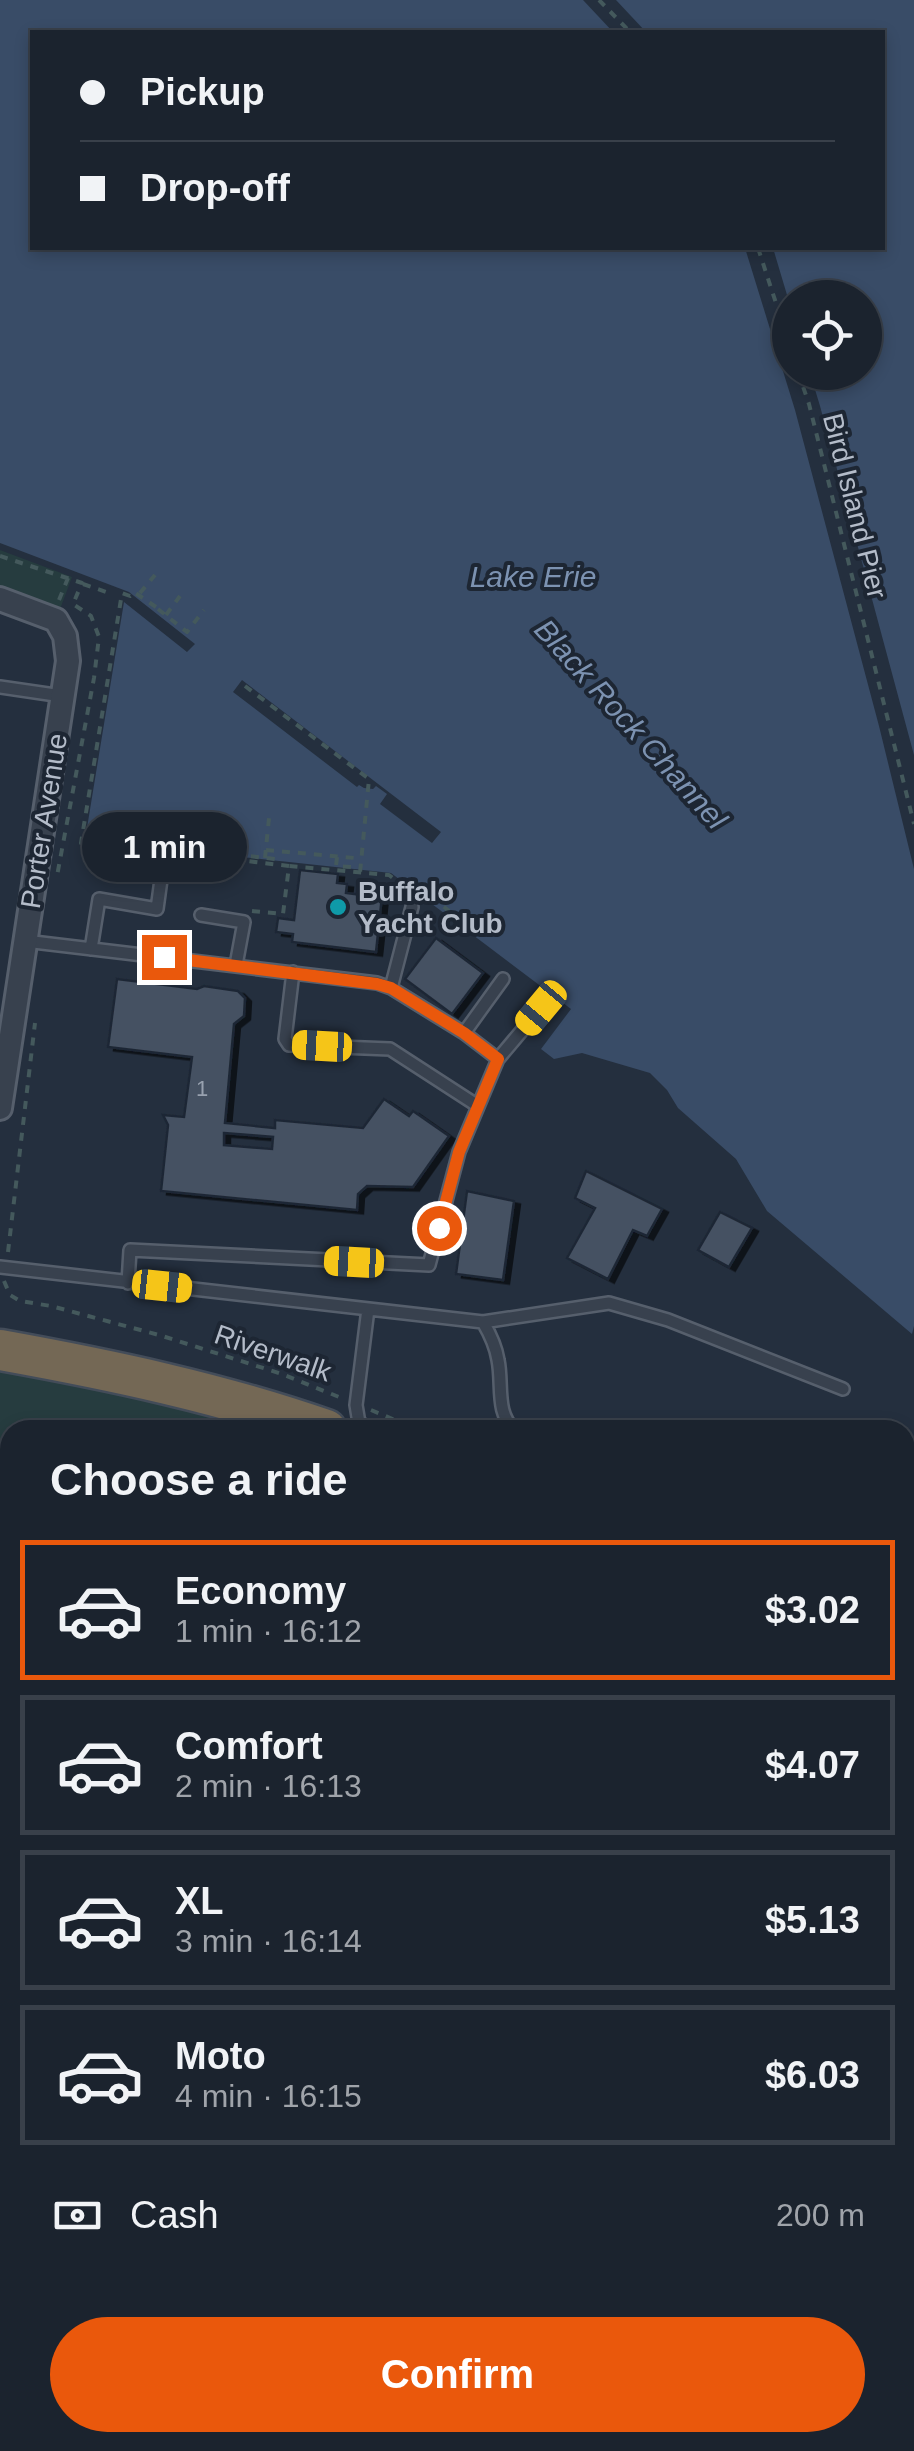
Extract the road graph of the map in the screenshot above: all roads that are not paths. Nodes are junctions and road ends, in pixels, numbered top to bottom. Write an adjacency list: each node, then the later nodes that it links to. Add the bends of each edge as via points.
1 (0, 599): 3 (street, Porter Avenue, via 43,612 61,626 68,661)
2 (0, 687): 3 (lane)
3 (62, 696): 7 (street, Porter Avenue)
4 (163, 865): 8 (lane, via 158,909 99,899)
5 (412, 907): 12 (lane)
6 (200, 915): 9 (lane, via 244,922)
7 (26, 941): 8 (lane); 16 (street, Porter Avenue)
8 (91, 949): 9 (lane)
9 (236, 965): 10 (lane)
10 (293, 972): 12 (lane); 17 (lane, via 289,1044 390,1049)
11 (503, 979): 14 (lane)
12 (391, 988): 14 (lane)
13 (541, 1008): 15 (lane)
14 (464, 1033): 15 (lane)
15 (498, 1059): 17 (lane)
16 (3, 1074): 18 (street, Porter Avenue)
17 (478, 1106): 20 (lane, via 429,1265 130,1250)
18 (0, 1108)
19 (4, 1262): 20 (lane)
20 (128, 1283): 21 (lane)
21 (368, 1309): 22 (lane); 25 (lane)
22 (483, 1322): 24 (lane, via 609,1303); 26 (lane, via 498,1356)
23 (0, 1350): 25 (highway, via 262,1408)
24 (843, 1389)
25 (341, 1417)
26 (506, 1420)

